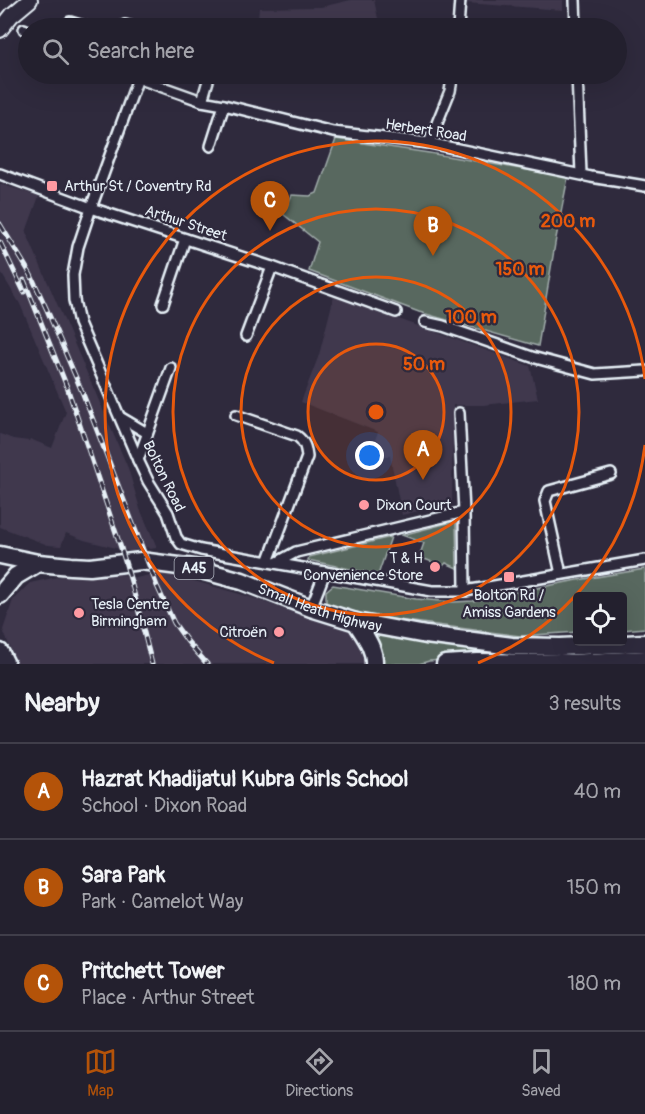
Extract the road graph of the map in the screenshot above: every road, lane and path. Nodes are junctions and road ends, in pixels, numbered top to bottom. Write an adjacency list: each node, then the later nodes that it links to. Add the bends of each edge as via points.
1 (30, 0): 6 (main road)
2 (460, 0): 4 (street)
3 (574, 0): 5 (street)
4 (459, 18)
5 (575, 18)
6 (0, 30)
7 (130, 84): 19 (street, Bolton Road)
8 (157, 84): 12 (street, Herbert Road)
9 (207, 84): 12 (street)
10 (451, 84): 14 (street)
11 (577, 84): 17 (street)
12 (202, 101): 13 (street, Herbert Road)
13 (224, 105): 14 (street, Herbert Road, via 333,132); 15 (street)
14 (429, 143): 17 (street, Herbert Road)
15 (210, 146)
16 (0, 174): 19 (street, Arthur Street)
17 (581, 174): 18 (street, Herbert Road)
18 (645, 186)
19 (91, 208): 20 (street, Arthur Street); 30 (street, Bolton Road, via 74,265 74,300 79,323)
20 (185, 239): 21 (street, Arthur Street); 22 (street)
21 (272, 267): 23 (street, Arthur Street); 25 (street)
22 (163, 304)
23 (396, 312)
24 (425, 322): 27 (street, via 595,374)
25 (246, 336)
26 (171, 368): 31 (street)
27 (645, 371)
28 (459, 413): 34 (street)
29 (236, 415): 37 (street, via 297,435 306,448 307,458)
30 (120, 417): 31 (street); 32 (street, Bolton Road)
31 (147, 433): 32 (street)
32 (138, 460): 37 (street, Bolton Road, via 181,544)
33 (610, 474): 40 (street, via 549,491 545,501)
34 (464, 512): 37 (street, via 296,552); 41 (street)
35 (0, 555): 38 (highway, Small Heath Highway / A45)
36 (645, 560): 40 (street, Bolton Road)
37 (272, 562): 39 (street, Bolton Road)
38 (38, 563): 42 (highway, via 16,576); 43 (highway, Small Heath Highway / A45, via 90,567 141,561 194,568 242,581)
39 (325, 572): 41 (street, Bolton Road, via 432,591); 43 (street)
40 (561, 574): 41 (street, Bolton Road)
41 (465, 591)
42 (0, 595)
43 (311, 608): 44 (highway, Small Heath Highway / A45)
44 (356, 622): 45 (highway, Small Heath Highway / A45, via 512,646); 49 (highway, via 370,644)
45 (645, 643)
46 (0, 651): 48 (highway)
47 (645, 658): 50 (highway)
48 (6, 664)
49 (374, 664)
50 (445, 664)

